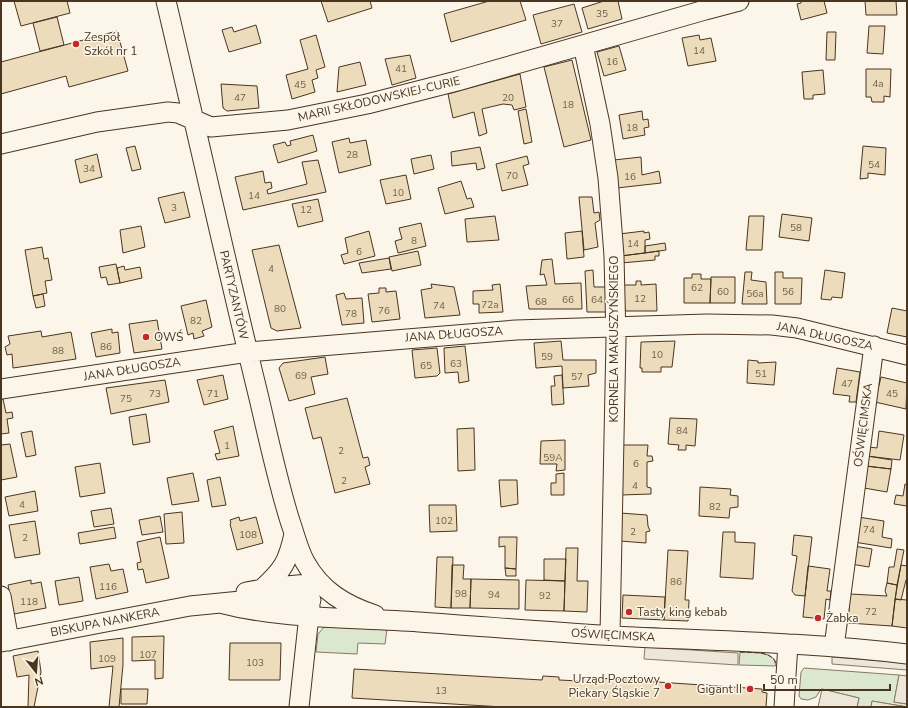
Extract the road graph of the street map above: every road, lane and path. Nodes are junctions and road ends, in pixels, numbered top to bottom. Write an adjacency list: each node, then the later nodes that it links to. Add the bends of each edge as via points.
1 (166, 1): 5 (street, PARTYZANTÓW)
2 (739, 1): 3 (street, MARII SKŁODOWSKIEJ-CURIE)
3 (709, 6): 4 (street, MARII SKŁODOWSKIEJ-CURIE)
4 (583, 45): 5 (street, MARII SKŁODOWSKIEJ-CURIE, via 367,104 288,120 211,127); 7 (street, KORNELA MAKUSZYŃSKIEGO, via 600,124 608,178 614,256)
5 (194, 121): 6 (street, MARII SKŁODOWSKIEJ-CURIE, via 178,113 168,112 97,122); 9 (street, PARTYZANTÓW)
6 (1, 144)
7 (615, 328): 8 (street, JANA DŁUGOSZA, via 707,324 772,325 797,328); 9 (street, JANA DŁUGOSZA, via 464,333); 19 (street, KORNELA MAKUSZYŃSKIEGO)
8 (874, 346): 10 (street, JANA DŁUGOSZA); 22 (street, OŚWIĘCIMSKA)
9 (248, 352): 11 (street, JANA DŁUGOSZA); 12 (street, PARTYZANTÓW)
10 (907, 355)
11 (1, 389)
12 (294, 534): 13 (street, PARTYZANTÓW, via 305,561); 14 (street, via 290,553 282,570)
13 (320, 583): 14 (street, BISKUPA NANKERA); 17 (street); 18 (street, OŚWIĘCIMSKA, via 333,596 353,608)
14 (262, 589): 16 (street, BISKUPA NANKERA)
15 (1, 596): 20 (street)
16 (215, 604): 17 (street, BISKUPA NANKERA); 20 (street, BISKUPA NANKERA, via 175,609)
17 (310, 609): 18 (street, OŚWIĘCIMSKA); 24 (street)
18 (392, 620): 19 (street, OŚWIĘCIMSKA)
19 (610, 635): 21 (street, OŚWIĘCIMSKA)
20 (5, 642)
21 (788, 644): 22 (street, OŚWIĘCIMSKA); 25 (street)
22 (834, 647): 23 (street, OŚWIĘCIMSKA)
23 (907, 654)
24 (299, 707)
25 (784, 707)

